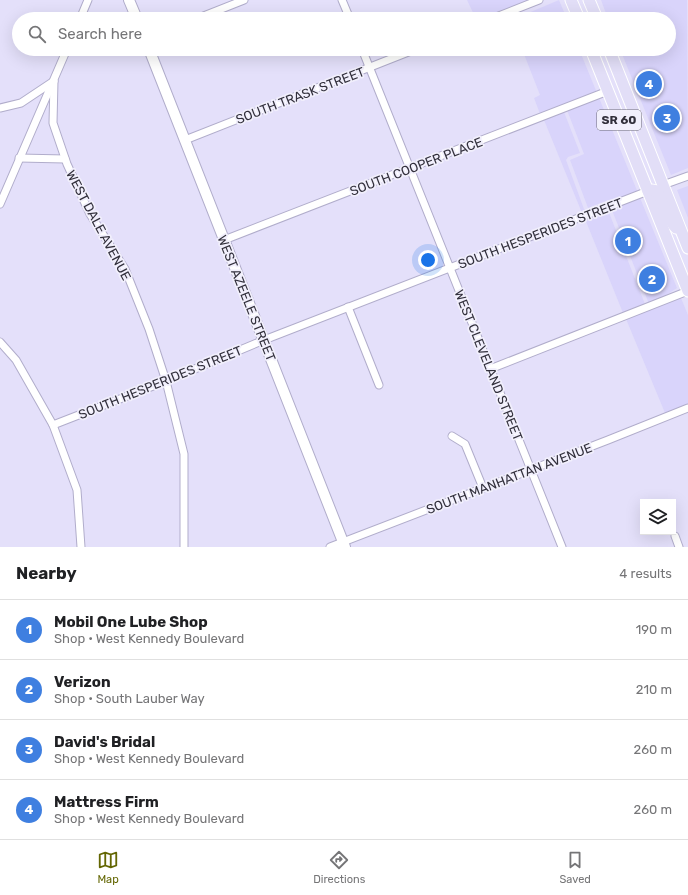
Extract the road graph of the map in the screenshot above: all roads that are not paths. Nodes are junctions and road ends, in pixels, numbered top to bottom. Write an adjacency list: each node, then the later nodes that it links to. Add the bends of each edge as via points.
1 (88, 0): 8 (street)
2 (129, 0): 9 (street)
3 (244, 0): 10 (street)
4 (342, 0): 11 (street)
5 (539, 0): 12 (street)
6 (571, 0): 13 (main road)
7 (589, 0): 14 (main road)
8 (83, 12)
9 (134, 12)
10 (214, 12)
11 (347, 12)
12 (509, 12)
13 (576, 12)
14 (594, 12)
15 (64, 56): 22 (street)
16 (152, 56): 26 (street, WEST AZEELE STREET)
17 (365, 56): 21 (street, WEST CLEVELAND STREET)
18 (399, 56): 21 (street, SOUTH TRASK STREET)
19 (594, 56): 23 (main road, SR 60)
20 (612, 56): 31 (main road, SR 60)
21 (370, 68): 26 (street, SOUTH TRASK STREET); 29 (street, WEST CLEVELAND STREET)
22 (54, 81): 24 (street, via 21,103); 27 (street); 28 (street, WEST DALE AVENUE, via 53,123)
23 (608, 91): 25 (main road, SR 60); 29 (street, SOUTH COOPER PLACE)
24 (0, 108)
25 (624, 131): 31 (main road, via 633,142 653,186); 32 (main road, SR 60)
26 (185, 140): 35 (street, WEST AZEELE STREET)
27 (19, 158): 28 (street, WEST DALE AVENUE); 33 (street)
28 (65, 159): 43 (street, WEST DALE AVENUE, via 90,214 125,269)
29 (410, 168): 35 (street, SOUTH COOPER PLACE); 37 (street, WEST CLEVELAND STREET)
30 (688, 176): 31 (street)
31 (663, 185): 34 (main road, SR 60)
32 (648, 191): 34 (main road, via 657,191 667,216); 37 (street, SOUTH HESPERIDES STREET); 38 (main road, SR 60)
33 (0, 204)
34 (683, 236): 36 (main road, SR 60)
35 (224, 240): 40 (street, WEST AZEELE STREET)
36 (688, 248)
37 (449, 267): 39 (street, SOUTH HESPERIDES STREET); 42 (street, WEST CLEVELAND STREET)
38 (688, 291): 42 (street)
39 (348, 307): 40 (street, SOUTH HESPERIDES STREET); 44 (street)
40 (264, 340): 43 (street, SOUTH HESPERIDES STREET); 51 (street, WEST AZEELE STREET)
41 (0, 342): 46 (street, via 16,360)
42 (490, 369): 48 (street, WEST CLEVELAND STREET)
43 (166, 381): 46 (street, SOUTH HESPERIDES STREET); 53 (street, WEST DALE AVENUE, via 184,454)
44 (378, 385)
45 (688, 408): 48 (street, SOUTH MANHATTAN AVENUE)
46 (53, 425): 52 (street, via 77,490)
47 (452, 436): 49 (street, via 465,444)
48 (531, 470): 49 (street, SOUTH MANHATTAN AVENUE); 55 (street, WEST CLEVELAND STREET)
49 (483, 488): 51 (street, SOUTH MANHATTAN AVENUE)
50 (674, 536): 56 (street)
51 (344, 544): 54 (street, SOUTH MANHATTAN AVENUE)
52 (81, 547)
53 (184, 547)
54 (330, 547)
55 (562, 547)
56 (679, 547)

